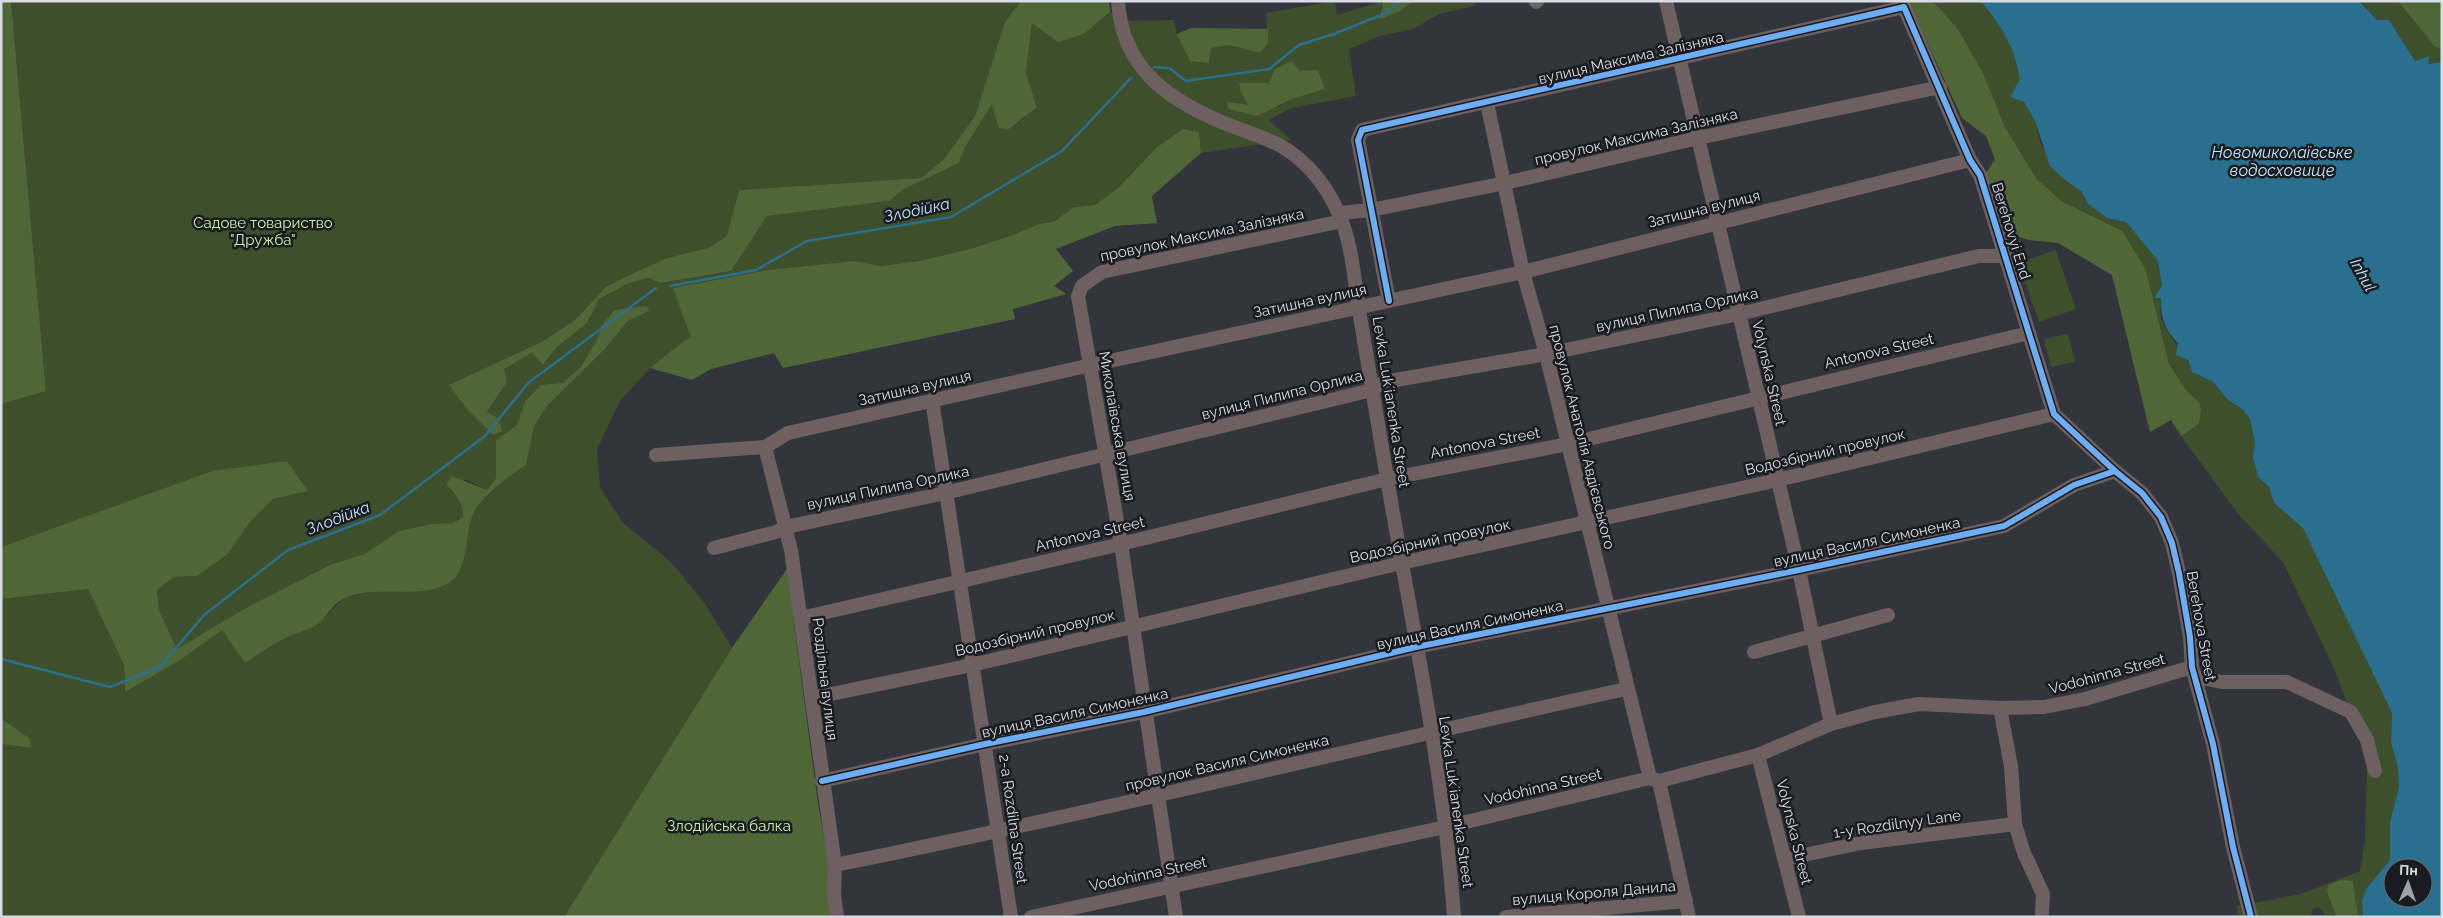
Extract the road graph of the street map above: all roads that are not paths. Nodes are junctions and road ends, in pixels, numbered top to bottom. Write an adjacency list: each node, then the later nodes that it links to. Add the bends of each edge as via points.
1 (1118, 1): 11 (street, Levka Lukʼianenka Street, via 1124,38 1134,58 1154,84 1186,105 1282,146 1315,173)
2 (1666, 1): 4 (street, Volynska Street)
3 (1904, 7): 4 (street, вулиця Максима Залізняка); 5 (street, Berehovyi End)
4 (1680, 59): 6 (street, вулиця Максима Залізняка); 7 (street, Volynska Street)
5 (1940, 87): 7 (street, провулок Максима Залізняка); 8 (street, Berehovyi End)
6 (1487, 103): 9 (street, провулок Анатолія Авдієвського); 10 (street, вулиця Максима Залізняка, via 1362,130 1358,140)
7 (1698, 138): 9 (street, провулок Максима Залізняка); 12 (street, Volynska Street)
8 (1970, 160): 12 (street, Затишна вулиця); 13 (street, Berehovyi End, via 1980,176)
9 (1506, 184): 10 (street, провулок Максима Залізняка); 14 (street, провулок Анатолія Авдієвського)
10 (1371, 210): 11 (street, провулок Максима Залізняка); 16 (street)
11 (1340, 217): 15 (street, провулок Максима Залізняка, via 1102,272 1082,286); 17 (street, Levka Lukʼianenka Street)
12 (1718, 222): 14 (street, Затишна вулиця); 18 (street, Volynska Street)
13 (2006, 256): 18 (street, вулиця Пилипа Орлика, via 1979,256); 19 (street, Berehovyi End)
14 (1523, 272): 16 (street, Затишна вулиця); 20 (street, провулок Анатолія Авдієвського)
15 (1078, 296): 21 (street, Миколаївська вулиця)
16 (1389, 301): 17 (street, Затишна вулиця)
17 (1359, 306): 21 (street, Затишна вулиця); 22 (street, Levka Lukʼianenka Street)
18 (1739, 314): 20 (street, вулиця Пилипа Орлика); 23 (street, Volynska Street)
19 (2028, 333): 23 (street, Antonova Street); 25 (street, Berehovyi End)
20 (1546, 354): 22 (street, вулиця Пилипа Орлика, via 1384,382); 26 (street, провулок Анатолія Авдієвського)
21 (1091, 365): 24 (street, Затишна вулиця); 28 (street, Миколаївська вулиця)
22 (1372, 390): 28 (street, вулиця Пилипа Орлика); 31 (street, Levka Lukʼianenka Street)
23 (1757, 396): 26 (street, Antonova Street); 32 (street, Volynska Street)
24 (932, 400): 27 (street, Затишна вулиця, via 788,433); 33 (street, 2-a Rozdilna Street)
25 (2054, 414): 30 (street, Berehova Street); 32 (street, Водозбірний провулок)
26 (1568, 444): 31 (street, Antonova Street); 34 (street, провулок Анатолія Авдієвського)
27 (766, 448): 29 (street); 35 (street, Роздільна вулиця)
28 (1106, 454): 33 (street, вулиця Пилипа Орлика); 36 (street, Миколаївська вулиця)
29 (656, 455)
30 (2115, 471): 39 (street, вулиця Василя Симоненка, via 2074,485 2004,526); 49 (street, Berehova Street, via 2142,493 2162,517 2180,573)
31 (1387, 479): 36 (street, Antonova Street); 38 (street, Levka Lukʼianenka Street)
32 (1778, 480): 34 (street, Водозбірний провулок); 39 (street, Volynska Street)
33 (946, 493): 35 (street, вулиця Пилипа Орлика); 40 (street, 2-a Rozdilna Street)
34 (1587, 523): 38 (street, Водозбірний провулок); 41 (street, провулок Анатолія Авдієвського)
35 (786, 527): 37 (street, вулиця Пилипа Орлика); 43 (street, Роздільна вулиця)
36 (1121, 544): 40 (street, Antonova Street); 44 (street, Миколаївська вулиця)
37 (714, 548)
38 (1401, 564): 44 (street, Водозбірний провулок); 46 (street, Levka Lukʼianenka Street)
39 (1799, 570): 41 (street, вулиця Василя Симоненка); 45 (street, Volynska Street)
40 (959, 580): 43 (street, Antonova Street); 48 (street, 2-a Rozdilna Street)
41 (1608, 609): 46 (street, вулиця Василя Симоненка); 50 (street, провулок Анатолія Авдієвського)
42 (1888, 615): 45 (street)
43 (801, 618): 51 (street, Роздільна вулиця)
44 (1133, 626): 48 (street, Водозбірний провулок); 53 (street, Миколаївська вулиця)
45 (1812, 635): 47 (street); 54 (street, Volynska Street)
46 (1416, 648): 53 (street, вулиця Василя Симоненка); 55 (street, Levka Lukʼianenka Street)
47 (1754, 652)
48 (972, 665): 51 (street, Водозбірний провулок); 56 (street, 2-a Rozdilna Street)
49 (2194, 672): 52 (street, Vodohinna Street, via 2044,707); 58 (street, Vodohinna Street, via 2222,682 2287,682 2351,712 2367,740); 78 (street, Berehova Street)
50 (1626, 689): 55 (street, провулок Василя Симоненка); 59 (street, провулок Анатолія Авдієвського)
51 (812, 698): 60 (street, Роздільна вулиця)
52 (2000, 708): 54 (street, Vodohinna Street, via 1919,704); 62 (street, via 2011,766)
53 (1144, 712): 56 (street, вулиця Василя Симоненка); 61 (street, Миколаївська вулиця)
54 (1831, 724): 57 (street, Vodohinna Street)
55 (1431, 731): 61 (street, провулок Василя Симоненка); 63 (street, Levka Lukʼianenka Street)
56 (985, 744): 60 (street, вулиця Василя Симоненка); 64 (street, 2-a Rozdilna Street)
57 (1758, 755): 59 (street, Vodohinna Street); 65 (street, Volynska Street)
58 (2375, 771)
59 (1654, 780): 63 (street, Vodohinna Street); 68 (street, провулок Анатолія Авдієвського)
60 (822, 781): 66 (street, Роздільна вулиця)
61 (1158, 796): 64 (street, провулок Василя Симоненка); 67 (street, Миколаївська вулиця)
62 (2015, 824): 65 (street, 1-y Rozdilnyy Lane, via 1870,841); 69 (street, via 2042,894)
63 (1446, 827): 67 (street, Vodohinna Street); 74 (street, Levka Lukʼianenka Street)
64 (999, 832): 66 (street, провулок Василя Симоненка); 71 (street, 2-a Rozdilna Street)
65 (1785, 859): 77 (street, Volynska Street)
66 (835, 865): 70 (street, Роздільна вулиця)
67 (1173, 886): 72 (street, Vodohinna Street); 73 (street, Миколаївська вулиця)
68 (1686, 901): 75 (street, вулиця Короля Данила); 76 (street, провулок Анатолія Авдієвського)
69 (2040, 916)
70 (837, 917)
71 (1011, 917)
72 (1031, 917)
73 (1176, 917)
74 (1454, 917)
75 (1506, 917)
76 (1689, 917)
77 (1799, 917)
78 (2251, 917)

